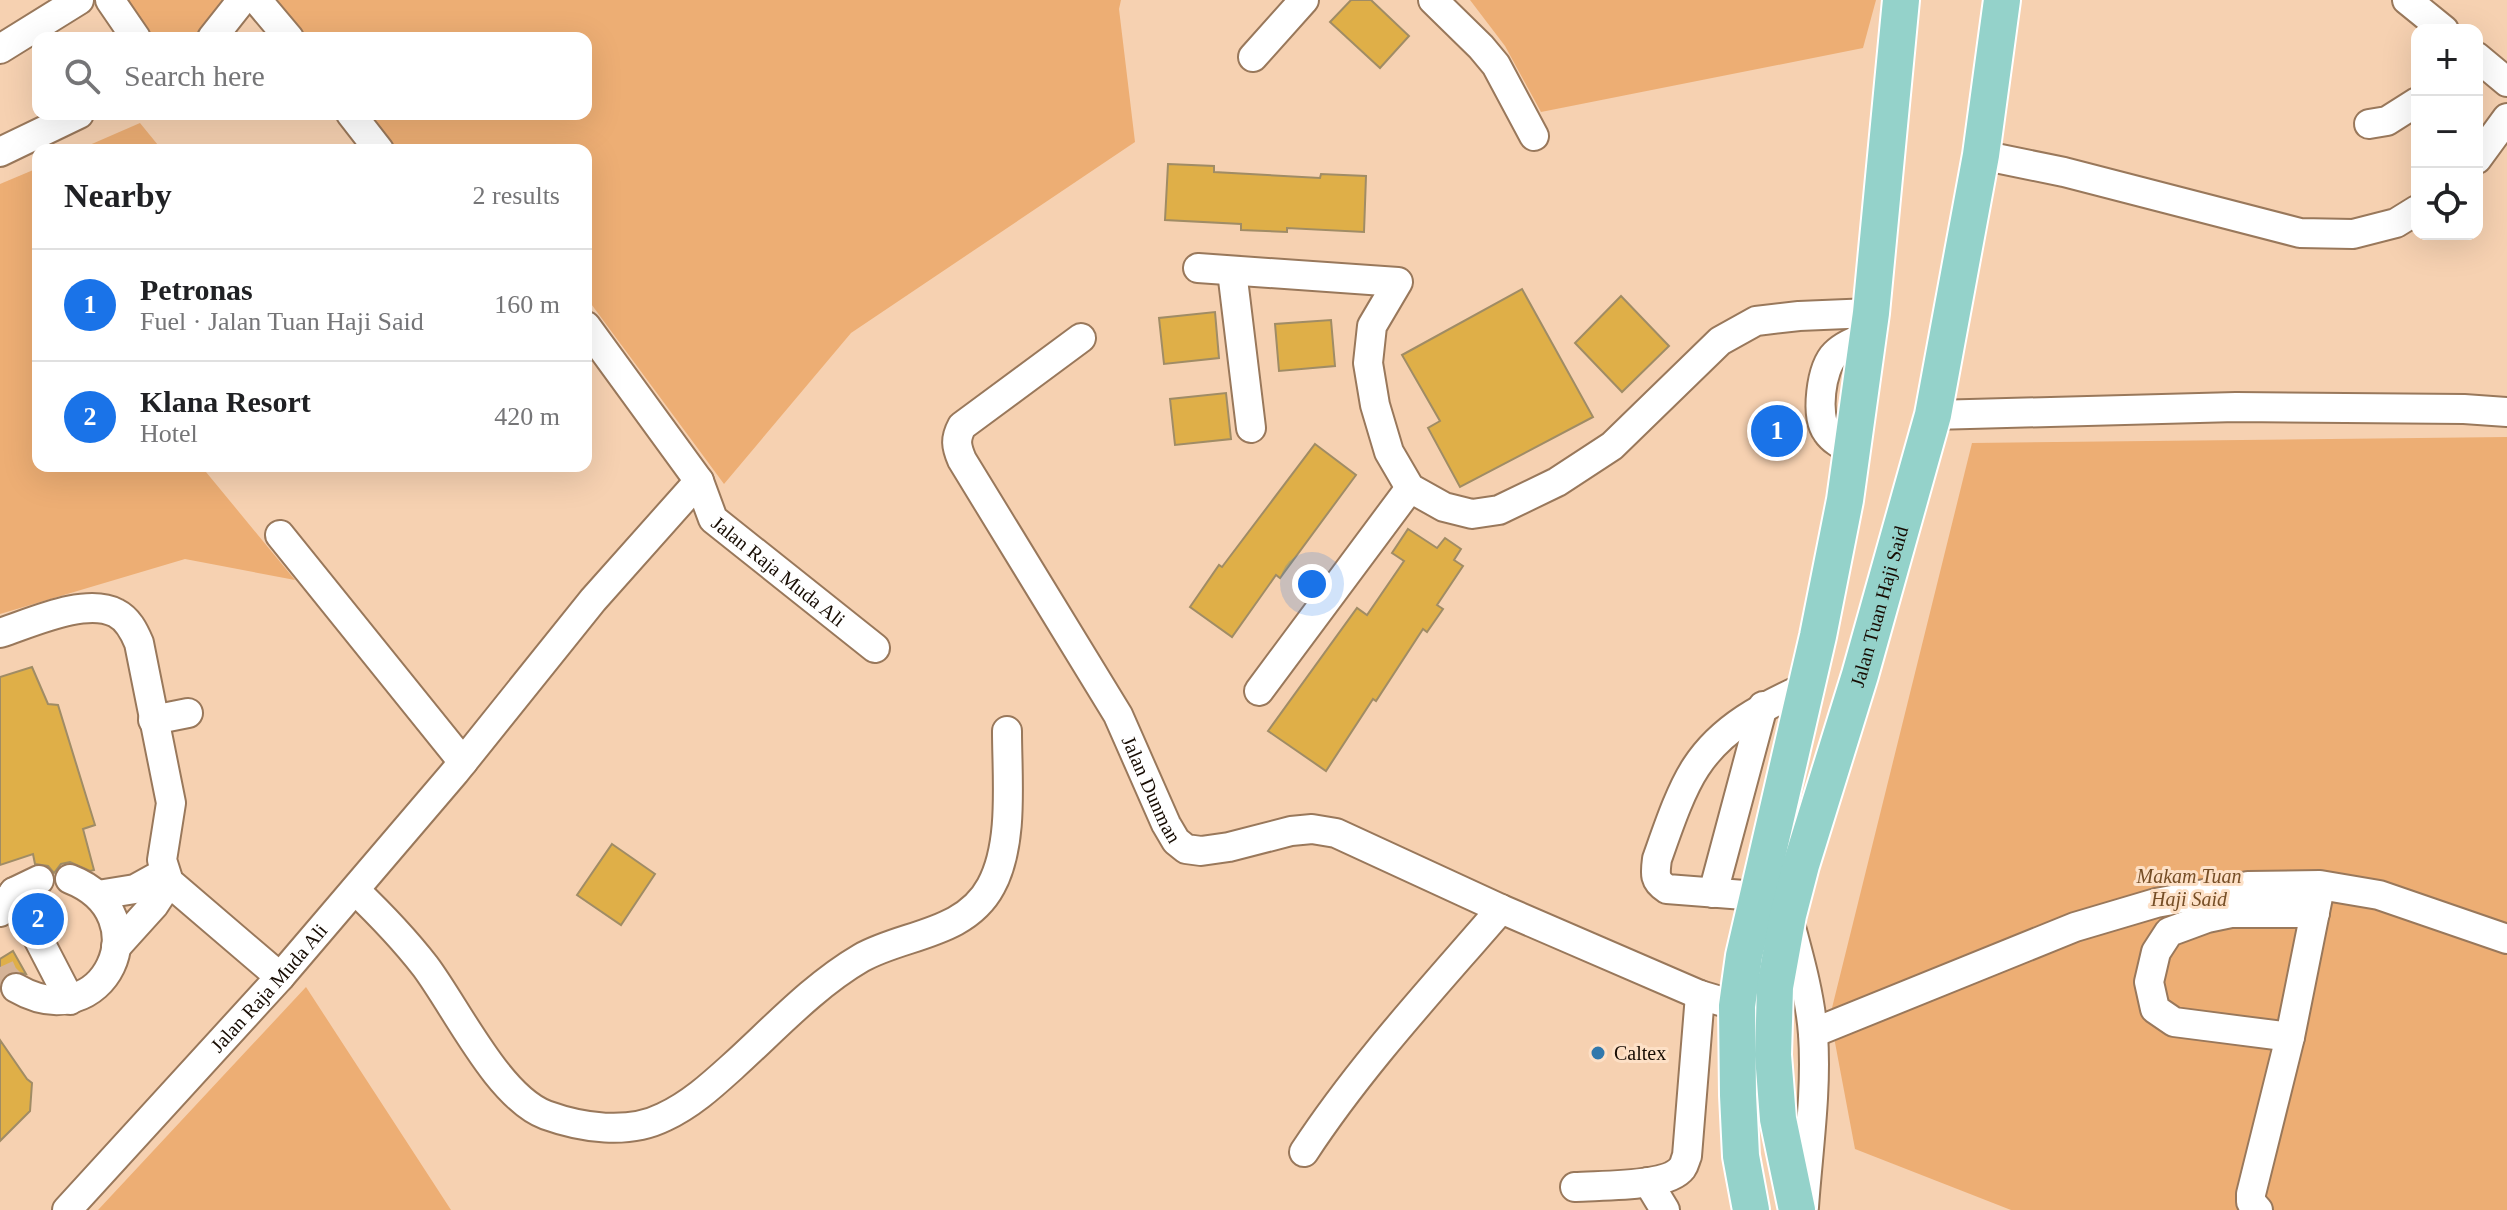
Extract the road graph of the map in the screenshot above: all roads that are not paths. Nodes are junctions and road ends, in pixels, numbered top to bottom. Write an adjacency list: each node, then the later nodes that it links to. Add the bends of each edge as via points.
1 (79, 0): 14 (street)
2 (110, 0): 11 (street)
3 (242, 0): 12 (street)
4 (257, 0): 13 (street)
5 (1304, 0): 15 (street)
6 (1433, 0): 23 (street, via 1496,65)
7 (1901, 0): 31 (main road, Jalan Tuan Haji Said)
8 (2002, 0): 27 (main road, Jalan Tuan Haji Said)
9 (2407, 0): 10 (street)
10 (2437, 24)
11 (132, 32)
12 (217, 32)
13 (284, 32)
14 (0, 49)
15 (1253, 57)
16 (2483, 62): 17 (street)
17 (2507, 82)
18 (2411, 106): 22 (street, via 2387,121)
19 (2507, 118): 25 (street)
20 (67, 120): 26 (street)
21 (356, 120): 24 (street)
22 (2369, 124)
23 (1534, 136)
24 (374, 144)
25 (2483, 151)
26 (0, 152)
27 (1981, 155): 28 (street, via 2300,233 2353,234); 35 (main road, Jalan Tuan Haji Said)
28 (2411, 214)
29 (1198, 268): 30 (street)
30 (1232, 271): 36 (street); 38 (street, via 1398,282 1372,326 1368,363 1389,452)
31 (1870, 324): 38 (street, via 1756,321 1720,341 1612,446 1557,482 1499,510 1472,514 1444,507); 42 (main road, Jalan Tuan Haji Said, via 1845,500)
32 (592, 334): 37 (street, Jalan Raja Muda Ali)
33 (1081, 338): 58 (street, Jalan Dunman, via 962,426 956,446 1118,715 1176,841 1201,851 1291,831 1336,833)
34 (2507, 412): 35 (street, via 2236,407)
35 (1933, 415): 57 (main road, Jalan Tuan Haji Said, via 1805,850)
36 (1251, 428)
37 (699, 481): 41 (street, Jalan Raja Muda Ali, via 713,519); 48 (street, Jalan Raja Muda Ali, via 593,600)
38 (1410, 488): 43 (street)
39 (280, 535): 48 (street)
40 (0, 633): 46 (street, via 80,608 101,607 119,614 139,643)
41 (875, 648)
42 (1806, 687): 44 (street); 57 (main road, Jalan Tuan Haji Said)
43 (1259, 691)
44 (1763, 706): 53 (street); 53 (street, via 1719,740 1695,768 1657,859 1654,875 1667,889)
45 (188, 713): 46 (street)
46 (153, 720): 49 (street, via 171,803 162,860)
47 (1007, 731): 52 (street, via 1003,856 981,899 937,931 865,956 833,976 697,1098 661,1119 619,1128 579,1125 542,1113 515,1093 425,967)
48 (463, 762): 52 (street, Jalan Raja Muda Ali)
49 (167, 878): 55 (street); 62 (street, via 154,905); 63 (street)
50 (70, 879): 55 (street)
51 (2320, 885): 56 (street, via 2248,886); 59 (street); 61 (street, via 2379,895)
52 (355, 890): 63 (street, Jalan Raja Muda Ali)
53 (1713, 893): 57 (street)
54 (18, 895): 66 (street)
55 (98, 895): 62 (street, via 113,919)
56 (2156, 903): 60 (street); 68 (street, via 2075,927)
57 (1772, 906): 67 (main road, Jalan Tuan Haji Said, via 1744,956); 68 (street, via 1805,983); 76 (main road, Jalan Tuan Haji Said, via 1778,1119)
58 (1501, 909): 65 (street, Jalan Dunman); 70 (street, via 1378,1052)
59 (2315, 913): 60 (street, via 2231,913); 69 (street)
60 (2169, 932): 69 (street, via 2156,952 2149,982 2155,1009 2174,1022)
61 (2507, 939)
62 (116, 947): 66 (street, via 101,981)
63 (280, 977): 73 (street, Jalan Raja Muda Ali)
64 (16, 988): 66 (street, via 32,997)
65 (1700, 995): 67 (street, Jalan Dunman); 71 (street, via 1687,1156 1682,1169)
66 (70, 1000)
67 (1737, 1006): 75 (main road, Jalan Tuan Haji Said, via 1741,1156)
68 (1813, 1033): 77 (street)
69 (2290, 1037): 78 (street, via 2251,1194)
70 (1304, 1152)
71 (1648, 1182): 72 (street); 74 (street)
72 (1575, 1187)
73 (67, 1210)
74 (1665, 1210)
75 (1751, 1210)
76 (1797, 1210)
77 (1804, 1210)
78 (2258, 1210)

